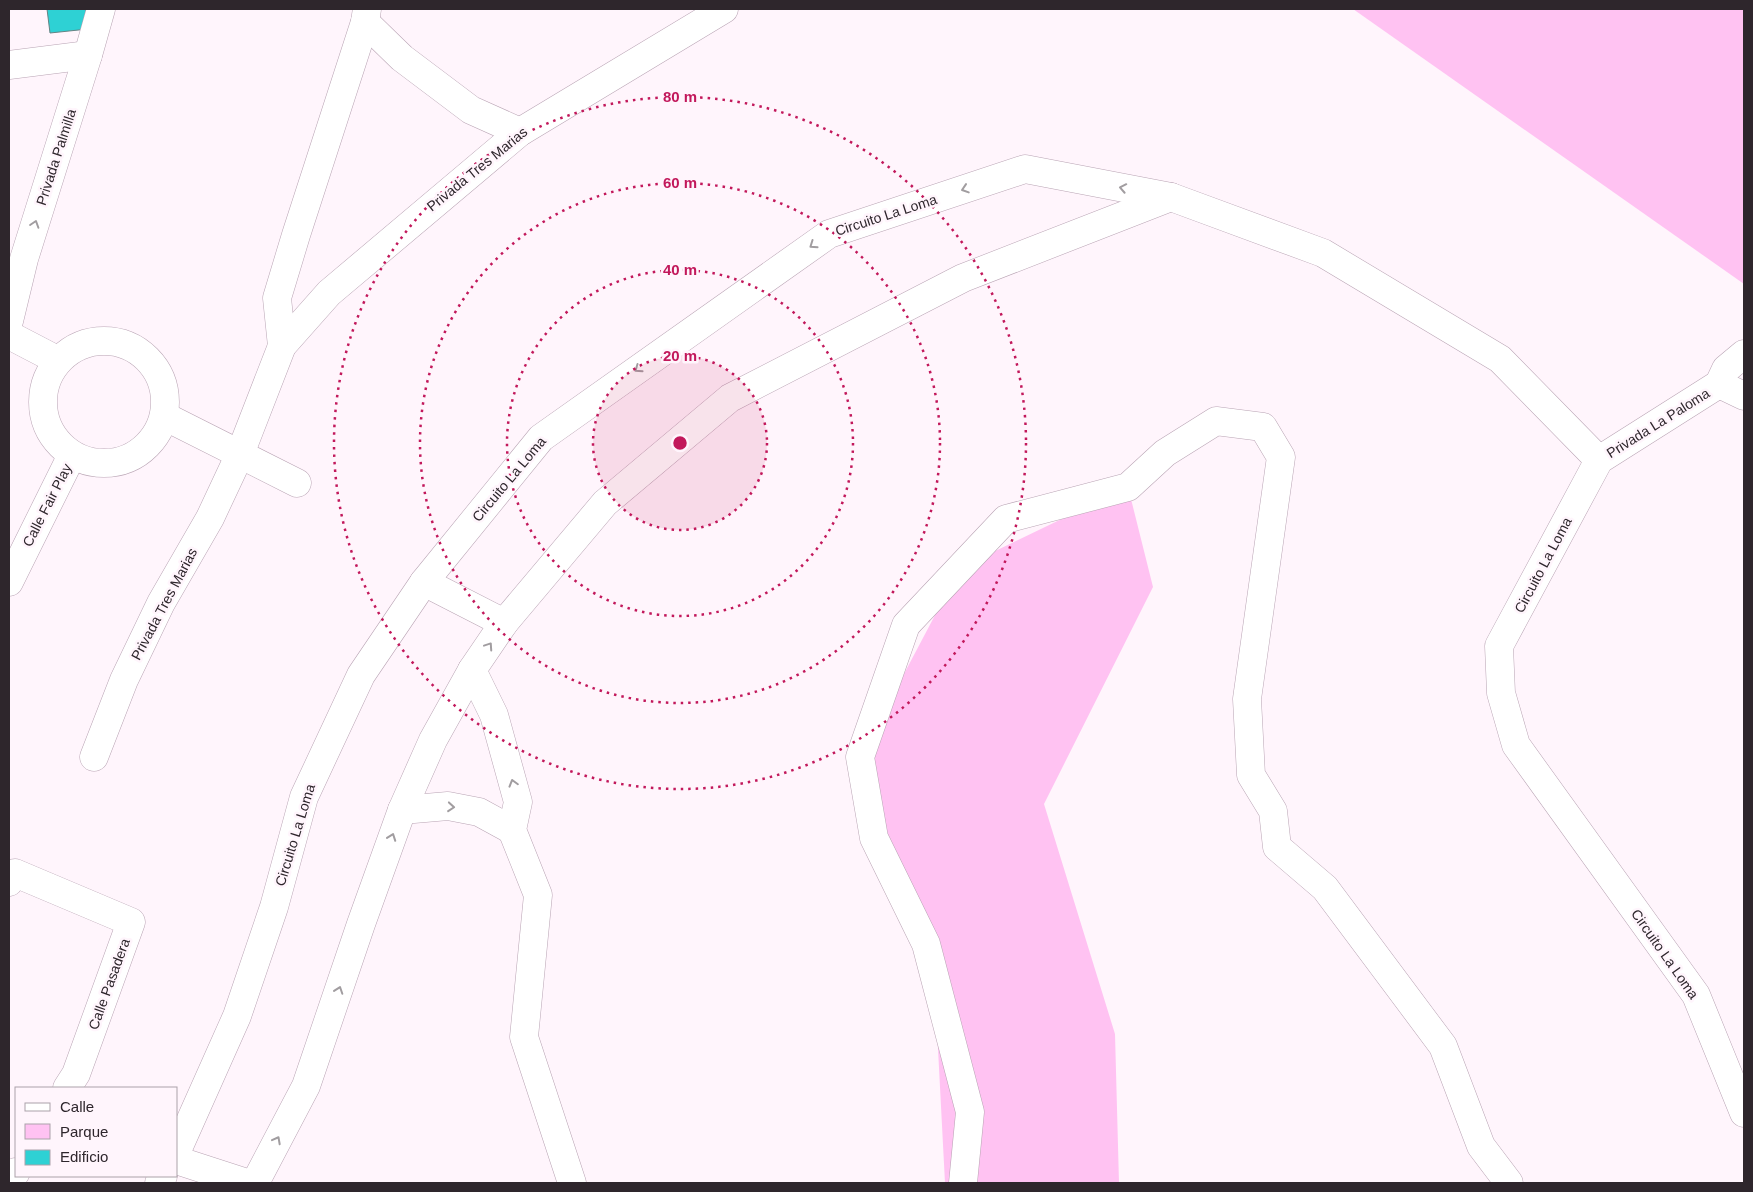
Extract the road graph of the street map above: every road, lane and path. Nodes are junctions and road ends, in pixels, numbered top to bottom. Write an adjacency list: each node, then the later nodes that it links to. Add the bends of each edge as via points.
1 (101, 9): 4 (street, Privada Palmilla)
2 (724, 9): 6 (street, Privada Tres Marias)
3 (366, 15): 6 (street, via 402,58 471,110); 11 (street, Privada Tres Marias, via 276,298)
4 (88, 55): 5 (street); 8 (street, Privada Palmilla, one-way to 4)
5 (9, 65)
6 (520, 132): 11 (street, Privada Tres Marias, via 330,293)
7 (1171, 197): 19 (street, Circuito La Loma, via 1323,252 1500,360); 22 (street, Circuito La Loma, one-way to 22, via 1025,169 829,234 541,438); 23 (street, via 963,278 730,398 605,504)
8 (16, 258): 9 (street, Privada Palmilla)
9 (9, 321)
10 (9, 335): 13 (street)
11 (282, 346): 17 (street, Privada Tres Marias)
12 (1744, 354): 14 (street, via 1726,368)
13 (57, 360): 16 (street, via 84,343 92,342 117,341 146,356 163,384); 18 (street, via 44,384 42,412 52,437)
14 (1719, 384): 15 (street, Privada La Paloma); 19 (street, Privada La Paloma)
15 (1744, 396)
16 (164, 416): 17 (street); 18 (street, via 152,442 128,459 100,464)
17 (240, 454): 20 (street); 25 (street, Privada Tres Marias, via 210,518 161,603 124,680)
18 (72, 455): 21 (street, Calle Fair Play)
19 (1599, 460): 30 (street, Circuito La Loma, via 1499,646 1501,693 1516,746 1696,995)
20 (297, 483)
21 (9, 582)
22 (424, 582): 23 (street); 31 (street, Circuito La Loma, via 361,675 304,796 274,907 237,1016)
23 (504, 623): 24 (street, one-way to 23)
24 (472, 670): 26 (street, via 433,740); 27 (street, one-way to 24, via 518,802 494,715)
25 (94, 757)
26 (402, 810): 27 (street, one-way to 27, via 448,806 479,812); 34 (street, one-way to 26, via 306,1086)
27 (512, 830): 35 (street, via 538,896 524,1037)
28 (9, 882): 29 (street, Calle Pasadera, via 16,873 131,922 76,1074)
29 (68, 1087)
30 (1744, 1113)
31 (178, 1149)
32 (178, 1161): 33 (street)
33 (247, 1183)
34 (254, 1183)
35 (572, 1183)
36 (963, 1183): 37 (street, via 970,1112 926,944 874,838 860,757 906,625 1006,519 1128,487 1166,453 1216,421 1263,427 1281,457 1248,699 1251,775 1273,810 1277,847 1325,888 1443,1046 1481,1146)
37 (1510, 1183)

